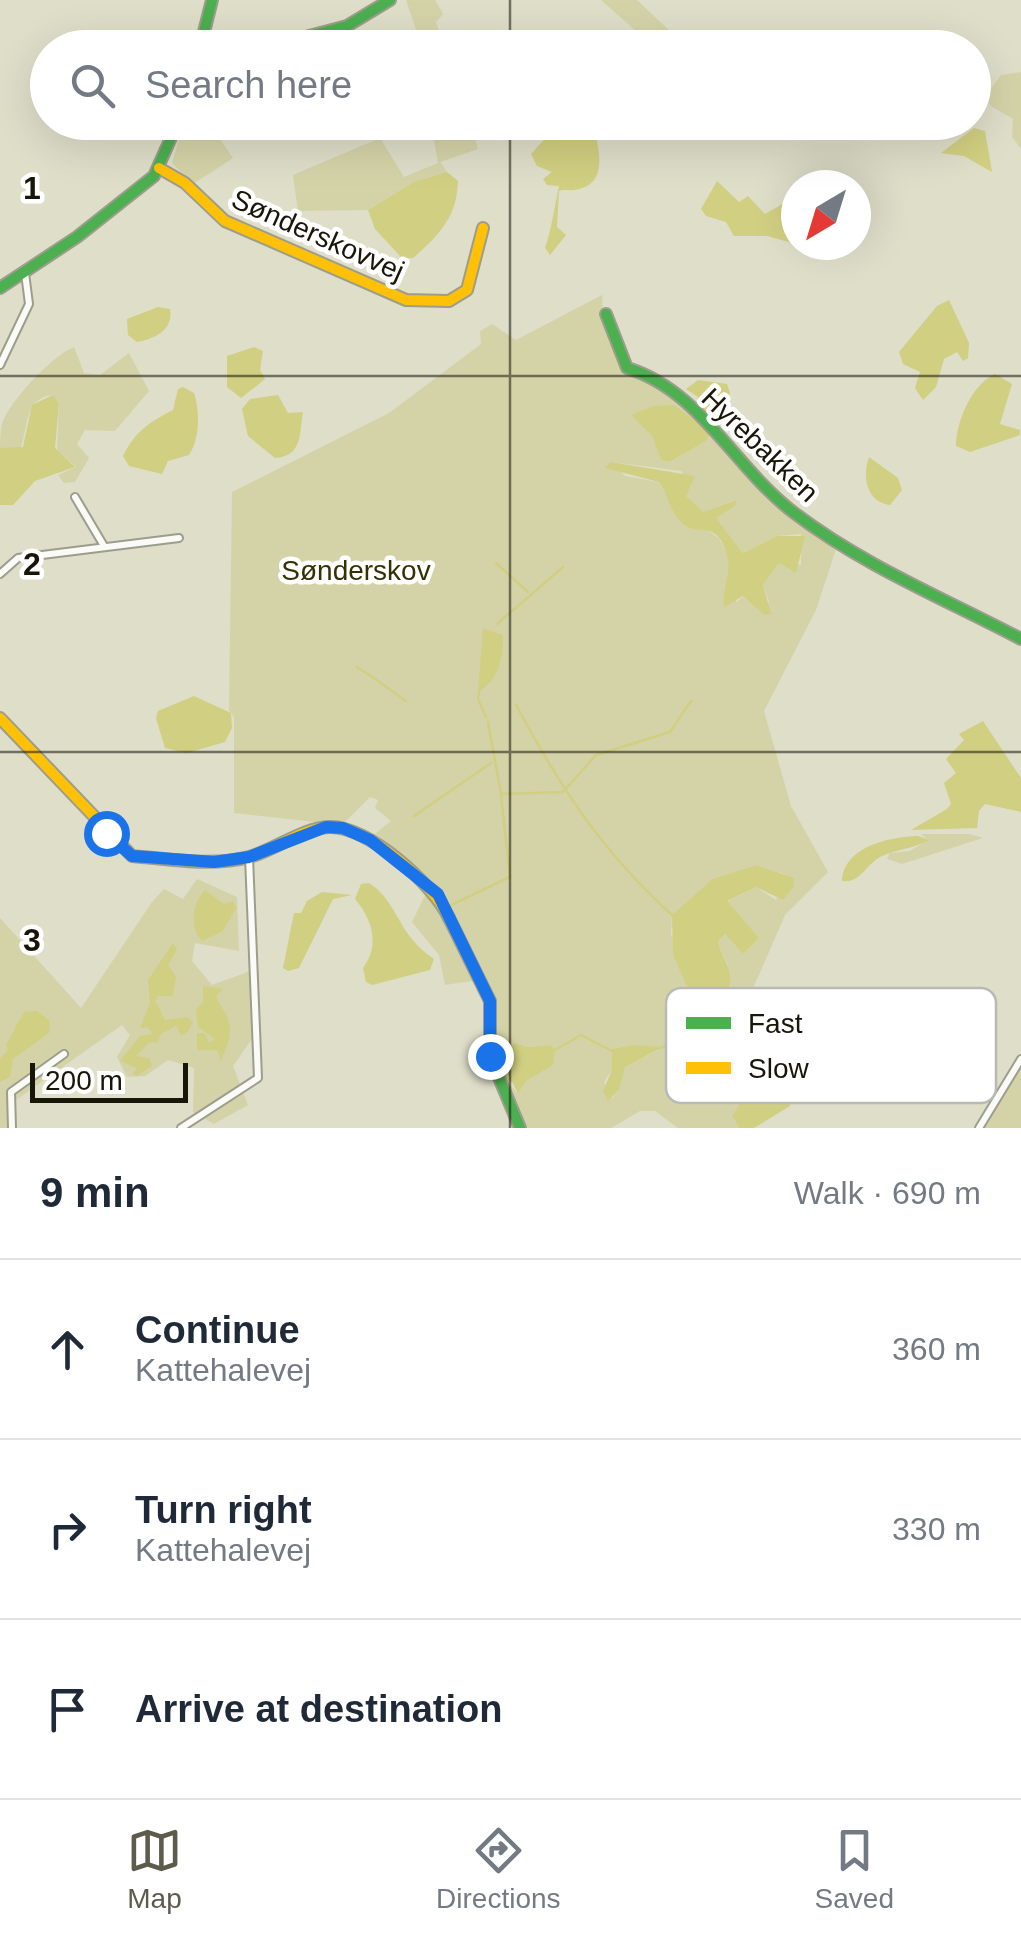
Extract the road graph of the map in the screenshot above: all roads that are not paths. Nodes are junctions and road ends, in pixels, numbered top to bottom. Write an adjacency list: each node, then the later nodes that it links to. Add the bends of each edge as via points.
1 (212, 0): 3 (street)
2 (390, 0): 4 (street)
3 (204, 30)
4 (334, 30)
5 (171, 140): 6 (street)
6 (159, 168): 7 (street, Sønderskovvej, via 225,220 406,300 449,301 467,290); 8 (street)
7 (484, 228)
8 (25, 273): 9 (street); 11 (street, via 29,304)
9 (0, 288)
10 (606, 314): 16 (street, Hyrebakken, via 627,368 646,371 703,417 756,480 805,521)
11 (0, 365)
12 (75, 497): 14 (street)
13 (180, 538): 14 (street)
14 (104, 546): 15 (street, via 18,558)
15 (0, 574)
16 (1021, 639)
17 (0, 718): 18 (street, via 127,854 214,862)
18 (249, 857): 24 (street, via 258,1078); 25 (street, via 326,827 343,828 429,882 490,1001 490,1056)
19 (64, 1054): 23 (street, via 11,1092)
20 (1021, 1060): 21 (street)
21 (996, 1100)
22 (994, 1103): 26 (street)
23 (12, 1128)
24 (182, 1128)
25 (520, 1128)
26 (979, 1128)

